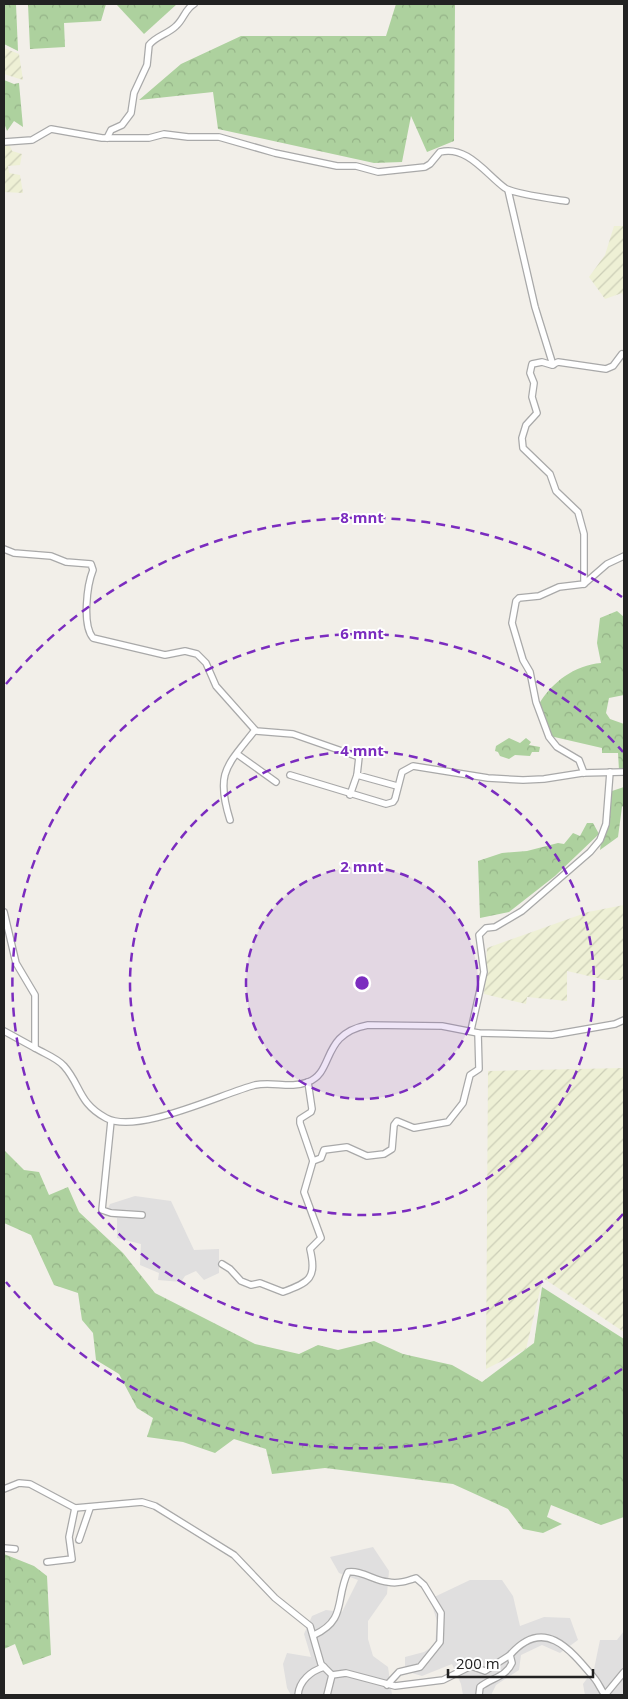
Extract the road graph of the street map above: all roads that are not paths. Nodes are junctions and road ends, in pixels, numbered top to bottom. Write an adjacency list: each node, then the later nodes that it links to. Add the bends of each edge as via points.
1 (194, 4): 2 (street, via 188,7 182,21 149,45 147,66 134,93 132,113 122,125 111,130)
2 (107, 138): 3 (street, via 51,129 32,140); 4 (street, via 149,138 164,134 223,138 275,153 378,172 425,167 440,152 454,151 464,154)
3 (4, 142)
4 (508, 190): 5 (street); 7 (street, via 535,307)
5 (566, 201)
6 (622, 354): 7 (street, via 613,366 606,369 558,362)
7 (553, 365): 10 (street, via 541,362 532,365 532,397 537,414 526,425 522,443 524,451 550,474 556,491 578,512 584,534)
8 (4, 549): 11 (street, via 14,554 51,556 92,566 87,592 89,632 93,638 165,655 185,651 197,654 206,663 216,686)
9 (624, 556): 10 (street, via 607,564)
10 (584, 584): 15 (street, via 519,598 512,621 551,742 579,760)
11 (255, 730): 12 (street); 17 (street, via 282,731 358,757)
12 (236, 754): 18 (street); 21 (street, via 227,765 223,787)
13 (610, 772): 14 (street); 15 (street); 24 (street, via 606,824 595,846 522,911 495,927 486,928 479,935 484,977)
14 (624, 772)
15 (584, 773): 19 (street, via 523,780 412,766 402,772)
16 (290, 775): 20 (street)
17 (357, 775): 19 (street); 20 (street)
18 (276, 782)
19 (397, 786): 20 (street, via 395,799 390,804)
20 (350, 795)
21 (230, 820)
22 (4, 912): 27 (street, via 16,963 35,995)
23 (624, 1020): 26 (street, via 552,1036)
24 (471, 1030): 26 (street); 28 (street, via 442,1026 356,1027 334,1044 321,1070)
25 (4, 1032): 27 (street)
26 (478, 1032): 30 (street, via 479,1069 470,1075 463,1103 453,1118 442,1124 414,1128 397,1121 392,1149 384,1154 363,1156 341,1147 324,1150 321,1158)
27 (35, 1048): 29 (street, via 63,1065 80,1095 96,1112)
28 (308, 1082): 29 (street, via 283,1086 262,1084 144,1120 127,1123); 30 (street, via 312,1112 300,1123)
29 (111, 1120): 31 (street, via 102,1210)
30 (313, 1161): 32 (street, via 304,1192 321,1238 310,1249 314,1271 311,1277 283,1292 260,1283 251,1285 241,1281)
31 (142, 1215)
32 (222, 1264)
33 (4, 1480): 34 (street)
34 (11, 1486): 35 (street); 36 (street, via 30,1484)
35 (4, 1489)
36 (75, 1508): 37 (street); 41 (street, via 69,1537 72,1559)
37 (90, 1508): 38 (street); 42 (street, via 142,1502 165,1512 234,1555 275,1598 310,1626)
38 (79, 1540)
39 (4, 1548): 40 (street)
40 (15, 1549)
41 (47, 1562)
42 (314, 1635): 44 (street); 47 (street, via 333,1623 343,1598 348,1572 387,1582 406,1582 416,1578 441,1613 440,1642 418,1669 399,1672)
43 (510, 1655): 47 (street, via 485,1671 471,1666 434,1682); 50 (street, via 511,1667 480,1687); 51 (street, via 521,1644 539,1636 553,1638 597,1680)
44 (324, 1668): 46 (street); 48 (street, via 310,1673)
45 (624, 1672): 51 (street)
46 (332, 1675): 47 (street, via 346,1674); 49 (street)
47 (387, 1685)
48 (298, 1695)
49 (327, 1695)
50 (479, 1695)
51 (605, 1695)

